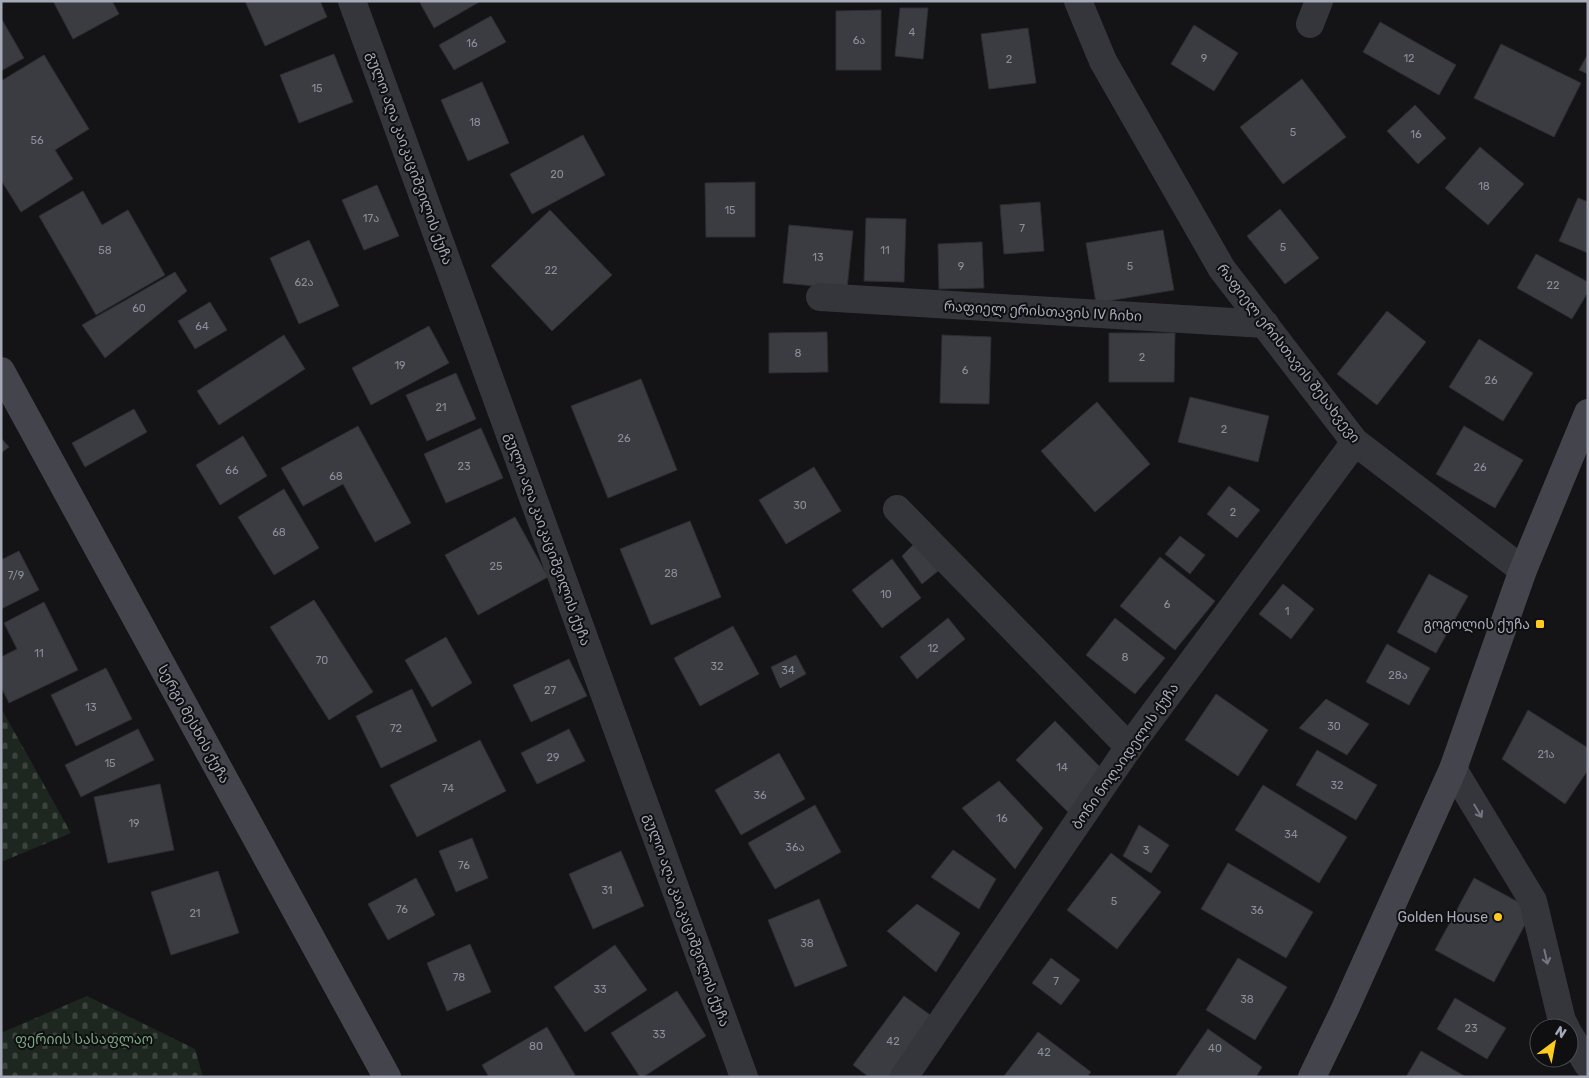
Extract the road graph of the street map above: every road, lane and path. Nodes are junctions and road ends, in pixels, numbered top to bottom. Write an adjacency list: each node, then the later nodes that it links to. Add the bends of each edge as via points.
1 (352, 1): 16 (street, გულო აღა კაიკაციშვილის ქუჩა)
2 (1078, 1): 4 (street, რაფიელ ერისთავის შესახვევი, via 1103,61 1222,270)
3 (820, 298): 4 (street, რაფიელ ერისთავის IV ჩიხი)
4 (1265, 324): 7 (street, რაფიელ ერისთავის შესახვევი)
5 (1, 371): 15 (street, სერგი მესხის ქუჩა)
6 (1588, 413): 9 (street)
7 (1355, 442): 9 (street, რაფიელ ერისთავის შესახვევი); 10 (street, ბონი ნოღაიდელის ქუჩა)
8 (897, 509): 10 (street)
9 (1523, 570): 11 (street)
10 (1129, 747): 17 (street, ბონი ნოღაიდელის ქუჩა)
11 (1453, 770): 12 (street, one-way to 12, via 1533,900); 18 (street)
12 (1561, 1018)
13 (1579, 1050): 14 (street)
14 (1588, 1065)
15 (387, 1077)
16 (744, 1077)
17 (904, 1077)
18 (1312, 1077)

